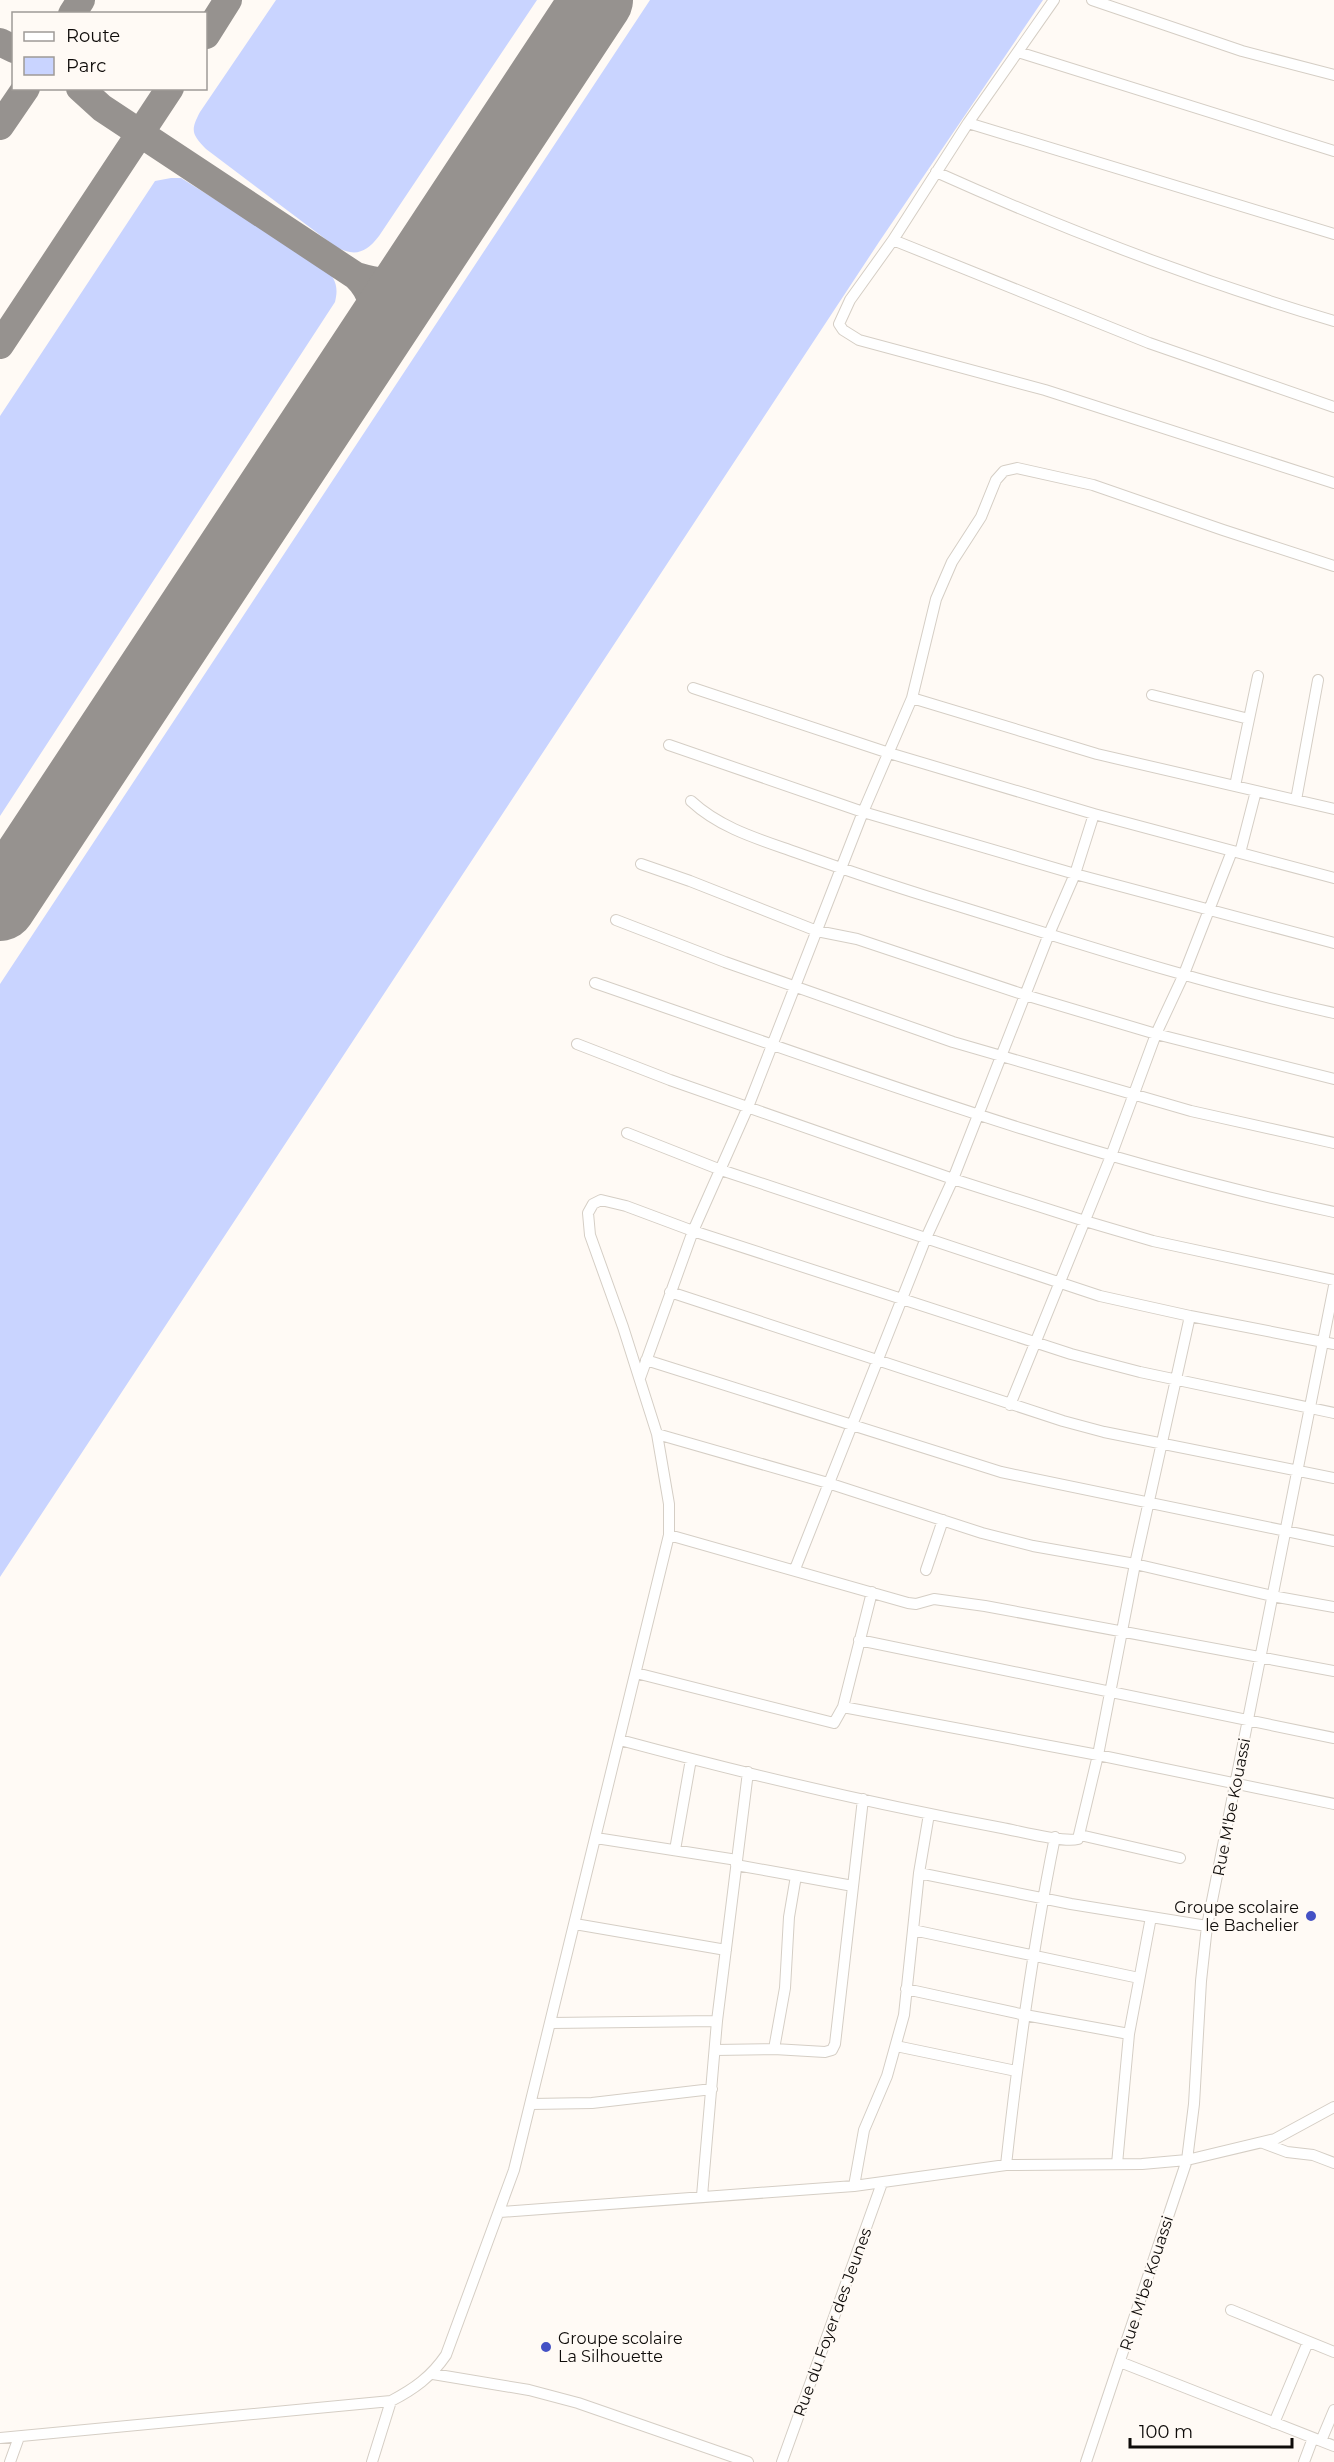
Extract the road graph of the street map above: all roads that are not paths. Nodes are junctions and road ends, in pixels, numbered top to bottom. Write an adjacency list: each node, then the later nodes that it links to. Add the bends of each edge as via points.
1 (1054, 0): 3 (street)
2 (1092, 0): 4 (street, via 1242,51)
3 (1018, 52): 5 (street); 6 (street)
4 (1334, 75)
5 (968, 123): 7 (street); 8 (street)
6 (1334, 151)
7 (936, 172): 9 (street); 10 (street, via 1105,242)
8 (1334, 234)
9 (893, 240): 11 (street, via 1149,343); 12 (street, via 850,300 839,324 859,340 1045,390)
10 (1334, 321)
11 (1334, 407)
12 (1334, 483)
13 (1334, 566): 18 (street, via 1093,485 1038,471 1004,471 952,562 936,599)
14 (1258, 676): 19 (street)
15 (1318, 680): 24 (street)
16 (693, 688): 21 (street)
17 (1152, 695): 19 (street)
18 (912, 698): 21 (street); 22 (street, via 1097,754)
19 (1249, 719): 22 (street)
20 (669, 745): 27 (street)
21 (889, 753): 27 (street); 28 (street)
22 (1234, 786): 23 (street)
23 (1256, 791): 24 (street); 29 (street)
24 (1296, 800): 26 (street)
25 (691, 801): 31 (street, via 707,816 730,828)
26 (1334, 809)
27 (863, 812): 31 (street); 32 (street)
28 (1094, 814): 29 (street); 32 (street)
29 (1236, 852): 33 (street); 34 (street)
30 (641, 864): 36 (street)
31 (842, 870): 36 (street); 37 (street)
32 (1075, 874): 34 (street); 37 (street)
33 (1334, 878)
34 (1209, 909): 38 (street); 39 (street)
35 (616, 920): 41 (street)
36 (817, 931): 41 (street); 42 (street, via 857,939)
37 (1049, 934): 39 (street); 42 (street)
38 (1334, 943)
39 (1184, 974): 43 (street); 44 (street)
40 (595, 983): 46 (street)
41 (795, 986): 46 (street); 47 (street)
42 (1025, 995): 44 (street); 47 (street)
43 (1334, 1012)
44 (1156, 1034): 48 (street); 49 (street)
45 (577, 1044): 50 (street)
46 (773, 1044): 50 (street); 51 (street)
47 (1002, 1056): 49 (street); 51 (street)
48 (1334, 1079)
49 (1134, 1094): 53 (street); 54 (street)
50 (748, 1107): 55 (street); 56 (street)
51 (978, 1116): 54 (street); 56 (street)
52 (627, 1133): 55 (street)
53 (1334, 1143)
54 (1111, 1156): 57 (street, via 1217,1186); 58 (street)
55 (721, 1170): 59 (street); 60 (street)
56 (953, 1179): 58 (street); 60 (street)
57 (1334, 1212)
58 (1085, 1221): 61 (street, via 1153,1241); 62 (street)
59 (693, 1231): 64 (street); 65 (street); 71 (street, via 614,1202 601,1200 588,1213 590,1235)
60 (926, 1238): 62 (street); 65 (street)
61 (1334, 1280)
62 (1060, 1283): 66 (street); 67 (street)
63 (1334, 1286): 68 (street, Rue M'be Kouassi)
64 (670, 1293): 69 (street); 70 (street)
65 (901, 1300): 67 (street); 70 (street)
66 (1191, 1316): 68 (street); 72 (street)
67 (1036, 1343): 72 (street); 73 (street)
68 (1329, 1343): 74 (street, Rue M'be Kouassi)
69 (646, 1360): 71 (street); 76 (street)
70 (878, 1362): 73 (street); 76 (street)
71 (640, 1378): 77 (street)
72 (1176, 1379): 74 (street); 78 (street)
73 (1010, 1405): 78 (street, via 1104,1432)
74 (1310, 1409): 75 (street); 79 (street, Rue M'be Kouassi)
75 (1334, 1413)
76 (852, 1424): 81 (street); 82 (street, via 1001,1472)
77 (657, 1434): 81 (street); 85 (street, via 669,1504)
78 (1162, 1442): 79 (street); 82 (street)
79 (1298, 1471): 80 (street); 84 (street, Rue M'be Kouassi)
80 (1334, 1478)
81 (828, 1483): 83 (street); 88 (street)
82 (1149, 1504): 84 (street); 87 (street)
83 (943, 1520): 87 (street, via 1034,1546); 89 (street)
84 (1287, 1532): 86 (street); 91 (street, Rue M'be Kouassi)
85 (669, 1535): 88 (street); 97 (street)
86 (1334, 1541)
87 (1136, 1564): 91 (street); 93 (street)
88 (795, 1569): 90 (street)
89 (926, 1570)
90 (872, 1592): 93 (street, via 916,1604 934,1599); 94 (street)
91 (1272, 1596): 92 (street); 95 (street, Rue M'be Kouassi)
92 (1334, 1606)
93 (1123, 1631): 95 (street); 98 (street)
94 (859, 1640): 98 (street); 99 (street)
95 (1259, 1658): 96 (street); 100 (street, Rue M'be Kouassi)
96 (1334, 1671)
97 (636, 1673): 99 (street, via 829,1723 837,1720); 102 (street)
98 (1111, 1692): 100 (street); 103 (street)
99 (843, 1707): 103 (street)
100 (1248, 1721): 101 (street); 106 (street, Rue M'be Kouassi)
101 (1334, 1738)
102 (620, 1740): 104 (street); 112 (street)
103 (1098, 1755): 106 (street); 110 (street)
104 (691, 1759): 105 (street); 113 (street)
105 (748, 1772): 107 (street); 115 (street)
106 (1235, 1784): 108 (street); 122 (street, Rue M'be Kouassi)
107 (863, 1799): 109 (street); 118 (street)
108 (1334, 1804)
109 (929, 1814): 111 (street); 116 (street)
110 (1080, 1835): 111 (street, via 1074,1840); 114 (street)
111 (1055, 1837): 119 (street)
112 (596, 1838): 113 (street); 121 (street)
113 (675, 1850): 115 (street)
114 (1180, 1858)
115 (737, 1863): 117 (street); 124 (street)
116 (919, 1873): 119 (street); 123 (street)
117 (796, 1876): 118 (street); 133 (street, via 785,1989)
118 (853, 1886): 133 (street, via 835,2044 825,2052)
119 (1042, 1898): 120 (street); 125 (street)
120 (1151, 1917): 122 (street); 126 (street)
121 (575, 1924): 124 (street); 130 (street)
122 (1207, 1926): 140 (street, Rue M'be Kouassi)
123 (913, 1930): 125 (street); 127 (street)
124 (726, 1950): 129 (street)
125 (1034, 1954): 126 (street); 128 (street)
126 (1139, 1978): 131 (street)
127 (906, 1989): 128 (street); 132 (street)
128 (1025, 2015): 131 (street); 135 (street)
129 (717, 2021): 130 (street); 134 (street)
130 (551, 2023): 137 (street)
131 (1129, 2034): 142 (street)
132 (896, 2046): 135 (street); 145 (street, via 864,2130)
133 (774, 2049): 134 (street)
134 (715, 2050): 136 (street)
135 (1016, 2071): 143 (street)
136 (712, 2088): 137 (street, via 592,2103); 146 (street)
137 (531, 2104): 147 (street)
138 (1334, 2107): 139 (street)
139 (1262, 2143): 140 (street); 141 (street)
140 (1187, 2160): 142 (street); 151 (street, Rue M'be Kouassi)
141 (1334, 2163)
142 (1117, 2164): 143 (street)
143 (1006, 2165): 144 (street)
144 (882, 2183): 145 (street); 163 (street, Rue du Foyer des Jeunes)
145 (854, 2186): 146 (street)
146 (702, 2196): 147 (street)
147 (500, 2212): 152 (street, via 446,2355)
148 (1231, 2310): 149 (street)
149 (1308, 2342): 150 (street); 155 (street)
150 (1334, 2352)
151 (1120, 2362): 155 (street); 164 (street, Rue M'be Kouassi)
152 (433, 2374): 153 (street); 162 (street, via 483,2380 568,2400)
153 (391, 2402): 156 (street); 161 (street)
154 (1334, 2410): 158 (street)
155 (1274, 2423): 158 (street)
156 (19, 2437): 157 (street); 160 (street)
157 (0, 2438)
158 (1317, 2440): 159 (street); 165 (street)
159 (1334, 2446)
160 (10, 2462)
161 (374, 2462)
162 (748, 2462)
163 (782, 2462)
164 (1086, 2462)
165 (1304, 2462)

